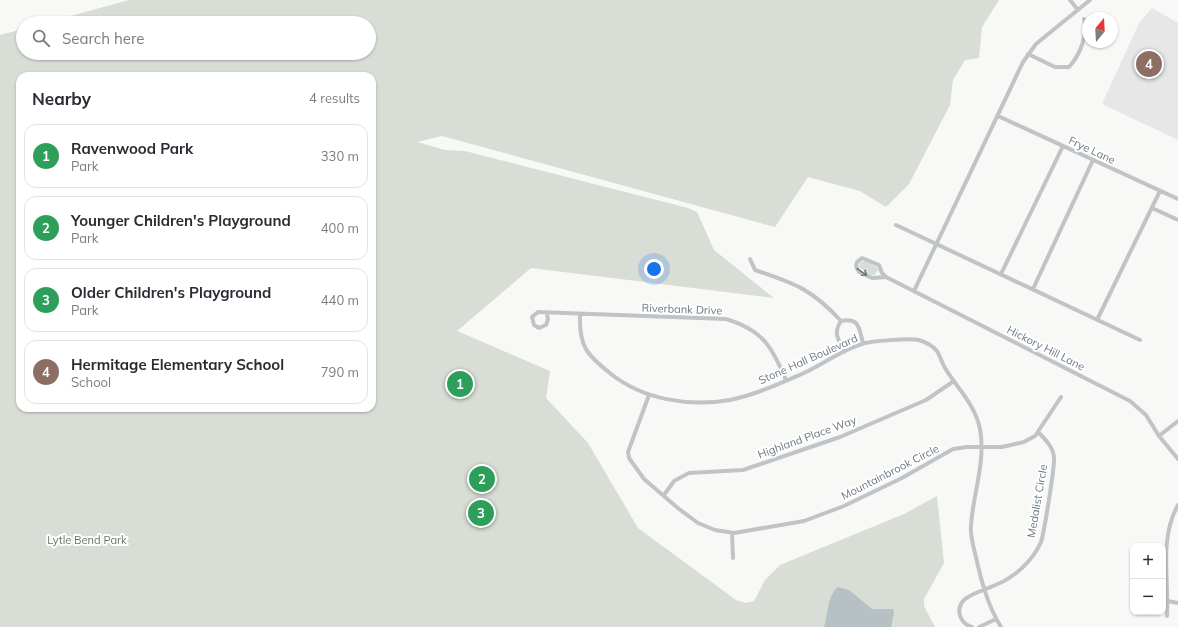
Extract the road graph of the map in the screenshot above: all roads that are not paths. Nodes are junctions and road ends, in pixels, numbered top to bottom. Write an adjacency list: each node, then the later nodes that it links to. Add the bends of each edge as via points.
1 (1070, 0): 3 (street)
2 (1090, 0): 3 (street)
3 (1078, 10): 5 (street, via 1036,44)
4 (1082, 42): 5 (street, via 1069,67 1054,67)
5 (1028, 54): 6 (street)
6 (998, 116): 7 (street, Frye Lane); 14 (street)
7 (1063, 146): 8 (street, Frye Lane); 16 (street)
8 (1093, 160): 9 (street, Frye Lane); 18 (street)
9 (1160, 191): 10 (street, Frye Lane); 11 (street)
10 (1178, 199)
11 (1152, 208): 12 (street); 23 (street)
12 (1178, 220)
13 (896, 225): 14 (street)
14 (938, 244): 16 (street); 19 (street)
15 (750, 260): 22 (street, via 755,270 797,285 818,297)
16 (1001, 274): 18 (street)
17 (886, 277): 17 (street, Hickory Hill Lane, one-way to 17, via 879,265 868,259 862,258 857,262 859,272 872,278); 19 (street, Hickory Hill Lane)
18 (1033, 289): 23 (street)
19 (914, 292): 33 (street, Hickory Hill Lane, via 1127,399 1142,411)
20 (547, 314): 20 (street, Riverbank Drive, via 535,313 532,319 534,325 539,328 546,325); 21 (street, Riverbank Drive)
21 (580, 315): 27 (street, Riverbank Drive, via 726,320 739,323 768,343); 29 (street, Stone Hall Boulevard, via 582,343 592,359 618,380)
22 (841, 320): 25 (street, via 855,321 859,326); 26 (street, via 835,334)
23 (1097, 320): 24 (street)
24 (1140, 340)
25 (863, 343): 26 (street, Stone Hall Boulevard); 28 (street, Stone Hall Boulevard, via 923,341 937,351)
26 (844, 352): 27 (street, Stone Hall Boulevard)
27 (786, 380): 29 (street, Stone Hall Boulevard, via 730,400 690,402)
28 (954, 381): 34 (street, Stone Hall Boulevard, via 975,412); 36 (street, Highland Place Way, via 926,400 840,437 742,470 689,473 674,481)
29 (649, 395): 36 (street, Mountainbrook Circle, via 628,452 629,458 644,479)
30 (1061, 398): 32 (street, Mountainbrook Circle)
31 (1178, 421): 33 (street)
32 (1038, 432): 34 (street, Mountainbrook Circle, via 1024,442); 40 (street, Medalist Circle, via 1048,441 1054,458 1041,541 1032,556 1010,578 996,587)
33 (1159, 436): 35 (street, Hickory Hill Lane)
34 (981, 448): 38 (street, Mountainbrook Circle, via 953,449 902,478 844,506 804,520); 40 (street, Stone Hall Boulevard, via 970,527)
35 (1178, 459)
36 (664, 495): 38 (street, Mountainbrook Circle, via 698,523)
37 (1178, 505): 41 (street, via 1167,545)
38 (732, 533): 39 (street)
39 (733, 558)
40 (983, 590): 44 (street, Stone Hall Boulevard); 45 (street, Medalist Circle, via 966,598 960,606 961,619)
41 (1168, 601): 42 (street); 43 (street)
42 (1178, 603)
43 (1167, 616)
44 (996, 619): 46 (street); 47 (street, Stone Hall Boulevard)
45 (972, 627)
46 (979, 627)
47 (1001, 627)

